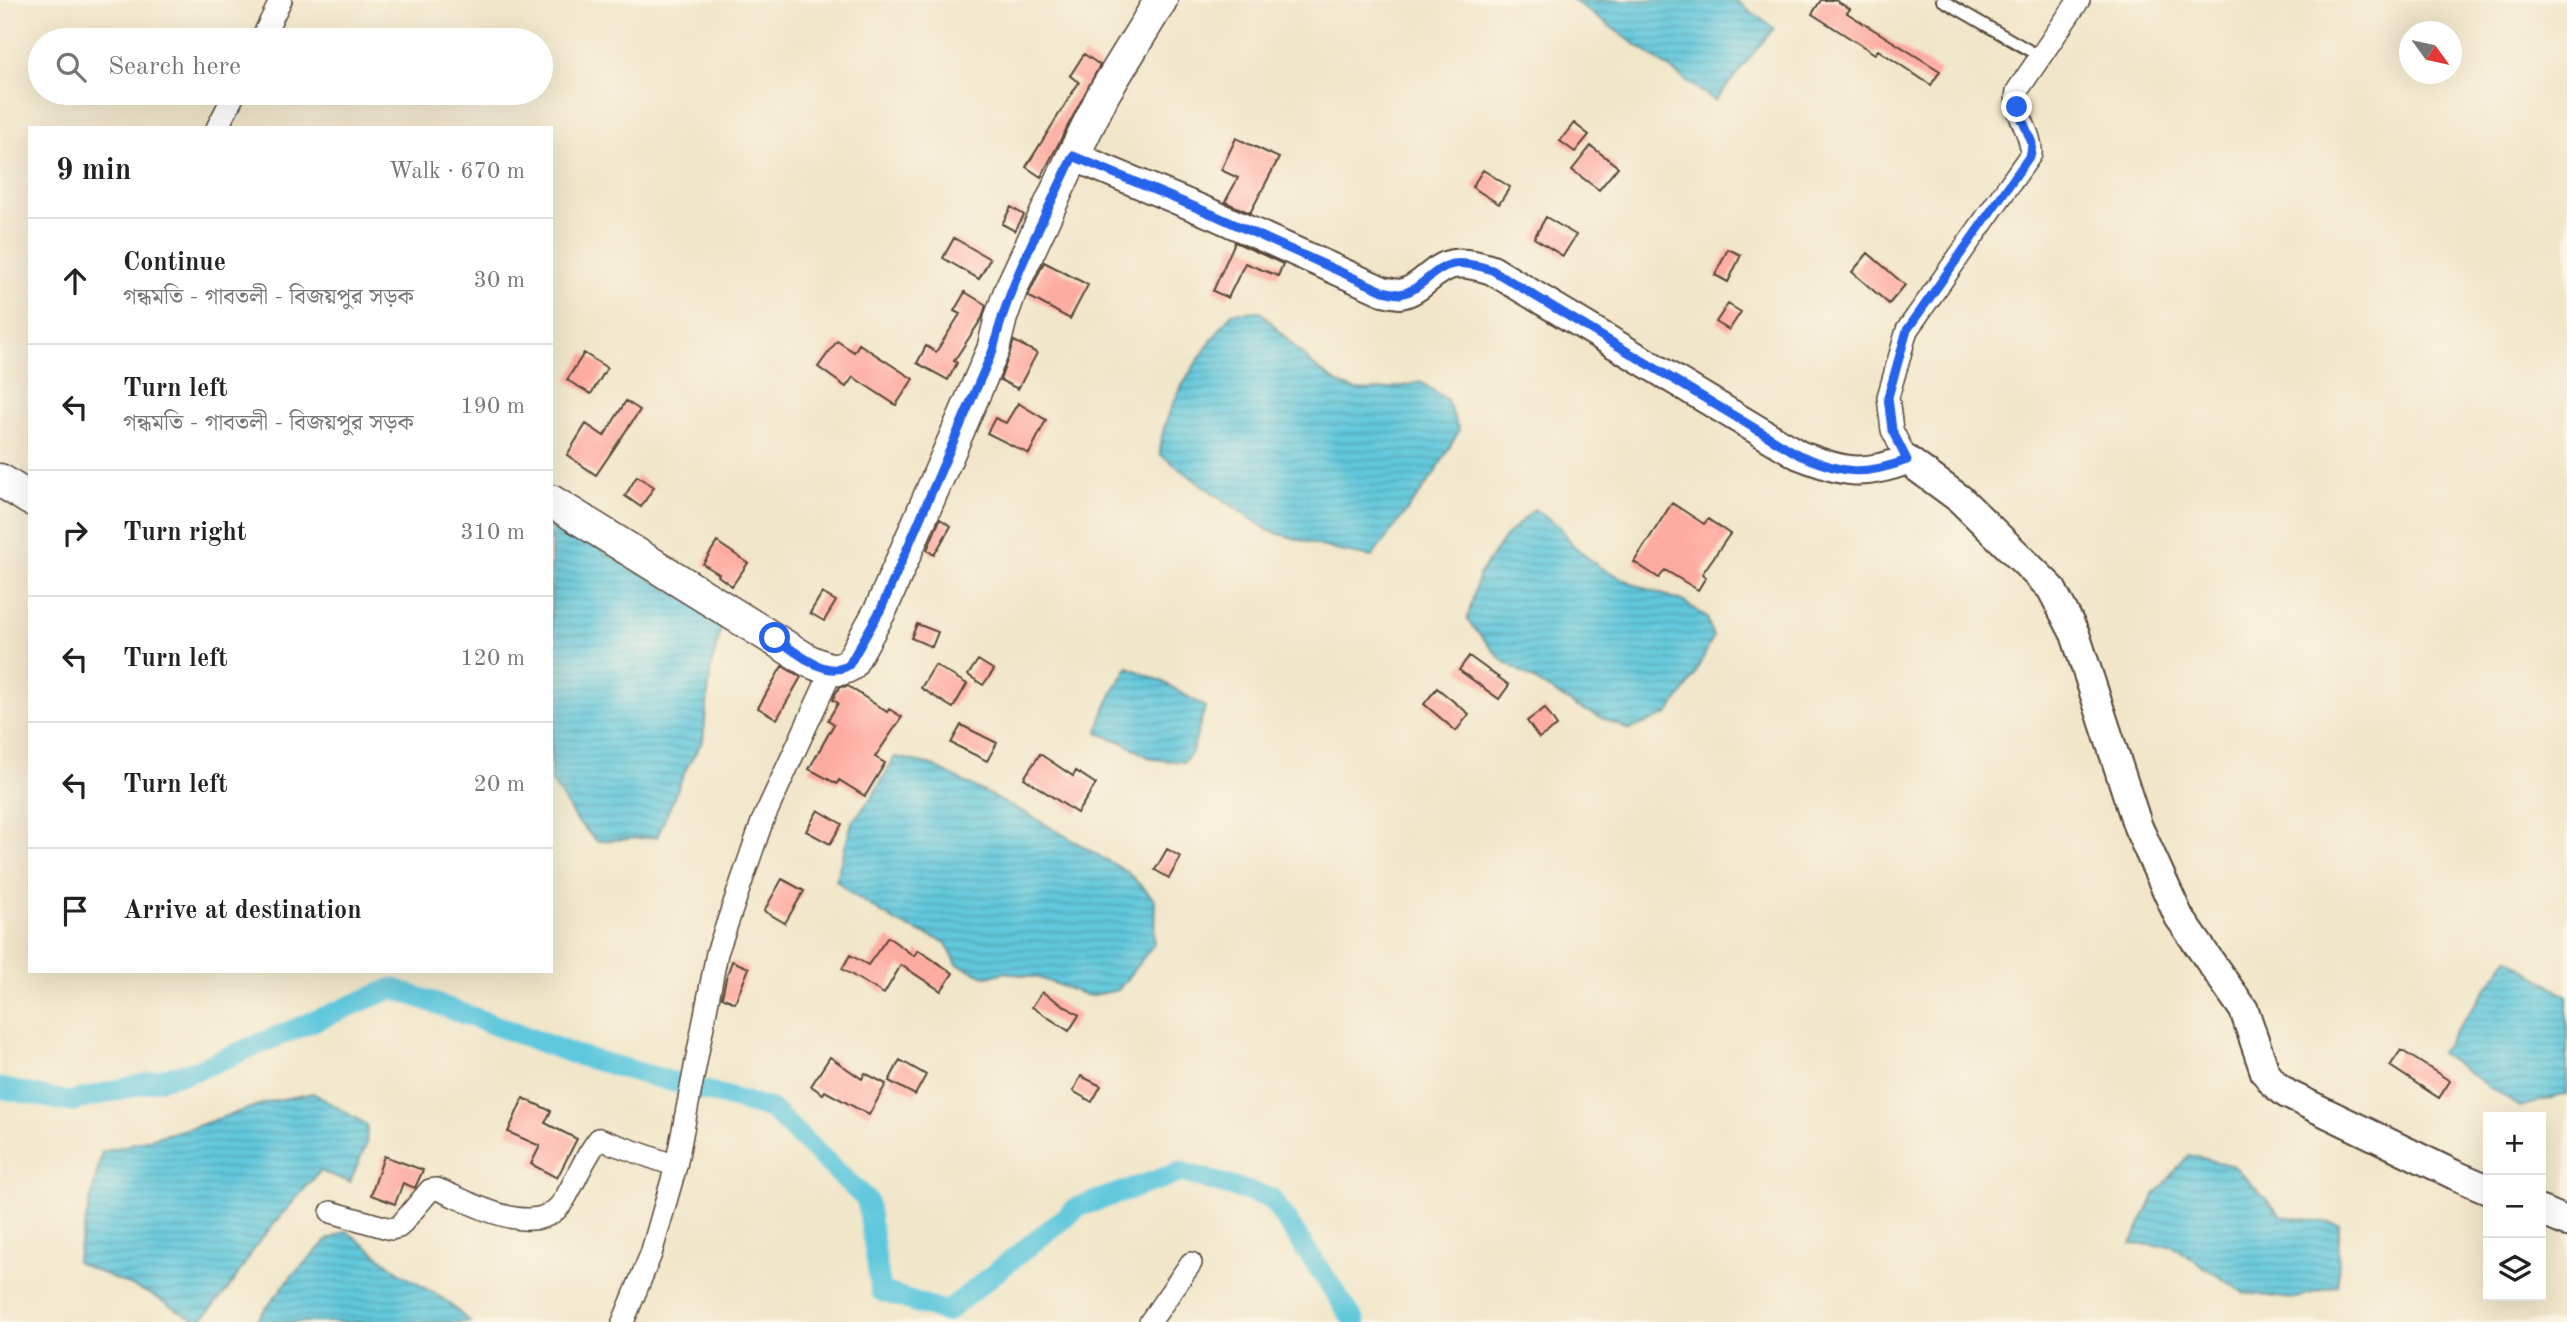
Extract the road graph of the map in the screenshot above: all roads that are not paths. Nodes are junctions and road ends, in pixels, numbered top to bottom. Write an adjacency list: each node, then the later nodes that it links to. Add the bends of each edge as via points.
1 (281, 0): 5 (street)
2 (1161, 0): 9 (main road, via 1104,93)
3 (1942, 0): 6 (lane)
4 (2079, 0): 6 (street)
5 (267, 28)
6 (2039, 56): 10 (street, via 2015,100 2032,143 2031,154 1907,330 1888,397 1892,430)
7 (229, 105): 8 (street)
8 (218, 126)
9 (1073, 156): 10 (street, via 1383,291 1400,294 1452,264 1492,270 1799,455 1850,471 1880,470); 12 (main road, via 1012,289 993,350 881,609 849,665)
10 (1907, 460): 14 (street, via 1960,499 2051,588 2075,634 2138,827 2179,917 2244,1010 2265,1072 2274,1084)
11 (553, 502): 12 (main road, via 809,661)
12 (832, 670): 13 (street, via 762,822 717,953)
13 (676, 1166): 15 (street, via 600,1139 562,1203 541,1219 515,1220 437,1189 430,1190 399,1227); 19 (street, via 651,1254)
14 (2483, 1187)
15 (331, 1212)
16 (2546, 1213): 17 (street)
17 (2567, 1222)
18 (1191, 1263): 20 (street)
19 (624, 1322)
20 (1150, 1322)

